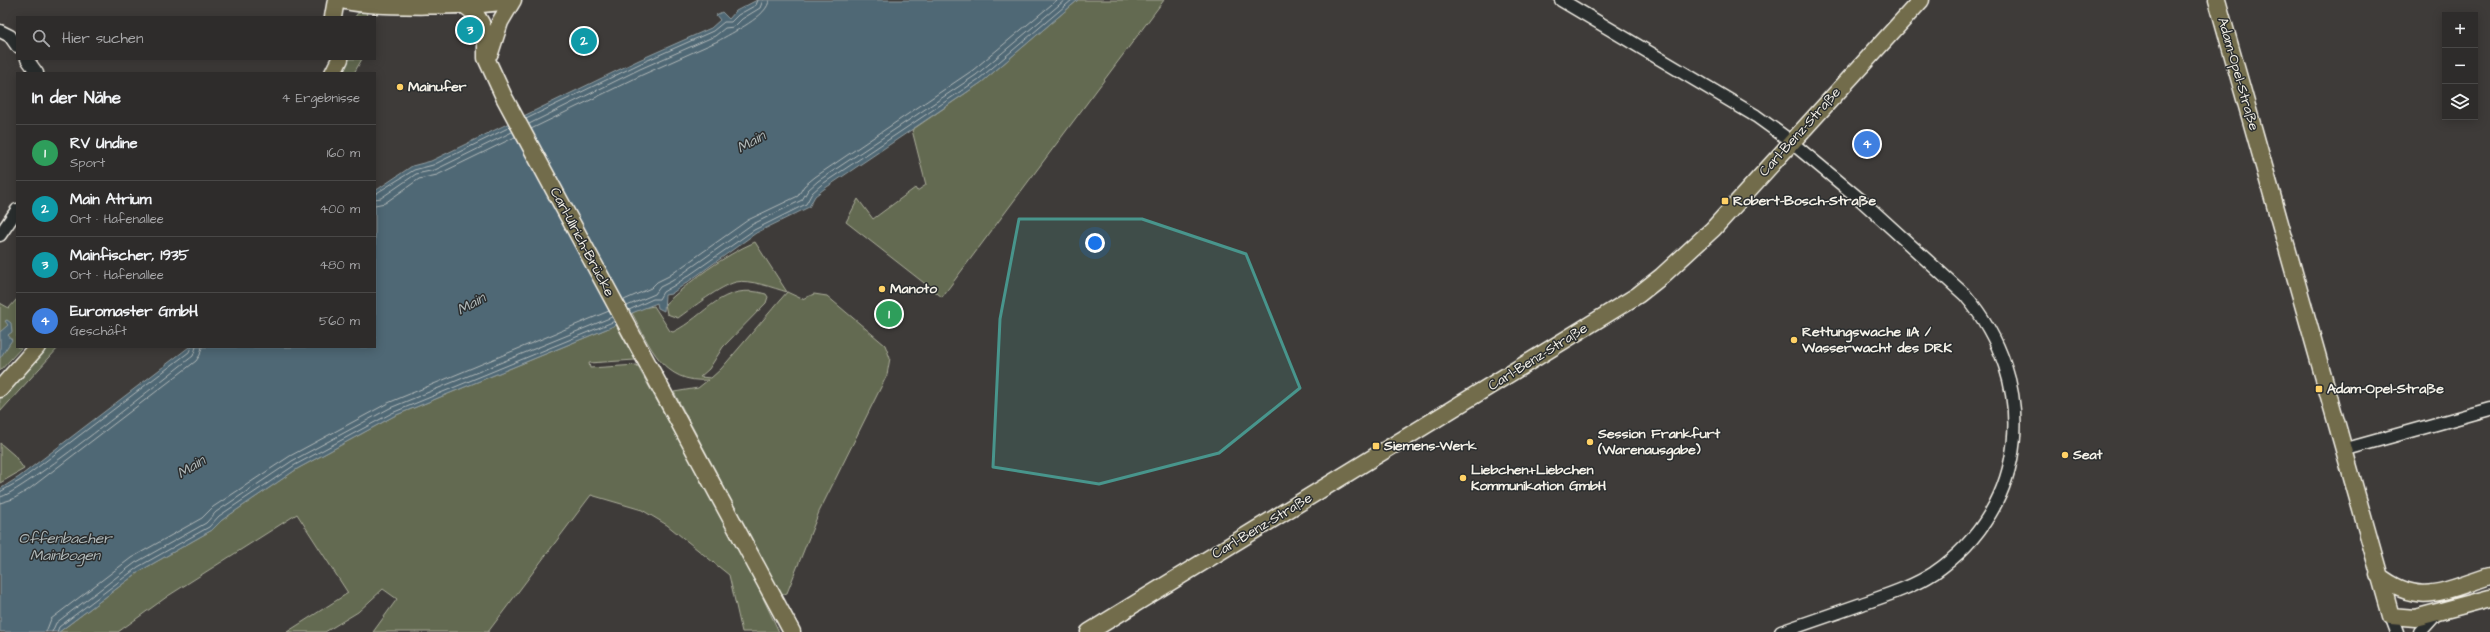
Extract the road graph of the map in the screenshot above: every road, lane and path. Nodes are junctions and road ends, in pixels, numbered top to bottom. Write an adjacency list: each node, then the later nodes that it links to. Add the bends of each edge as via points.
1 (342, 0): 6 (main road); 8 (main road); 9 (main road)
2 (1561, 0): 21 (street, via 1756,116)
3 (1921, 0): 21 (main road, Carl-Benz-Straße)
4 (2217, 0): 27 (main road, Adam-Opel-Straße)
5 (504, 3): 7 (main road); 12 (main road); 17 (main road)
6 (366, 4): 7 (main road); 10 (main road, via 355,10)
7 (463, 4): 12 (main road, via 478,17)
8 (334, 16)
9 (344, 16)
10 (351, 16)
11 (0, 31): 13 (street, via 7,34)
12 (486, 38): 17 (main road, Carl-Ulrich-Brücke, via 485,50)
13 (16, 45)
14 (28, 60): 18 (street)
15 (332, 60): 19 (main road)
16 (340, 60): 20 (main road)
17 (489, 64): 34 (main road, Carl-Ulrich-Brücke, via 504,97)
18 (36, 72)
19 (327, 72)
20 (334, 72)
21 (1792, 142): 35 (main road, Carl-Benz-Straße, via 1713,229 1662,276 1638,294); 36 (street, via 1926,258 1976,308 1994,337 2006,366 2013,399 2014,430 2009,467 2001,494 1980,530 1951,559 1934,573 1907,587)
22 (16, 211): 23 (street)
23 (0, 235)
24 (36, 348): 25 (main road)
25 (0, 389)
26 (2490, 409): 27 (street)
27 (2344, 450): 28 (main road, Adam-Opel-Straße)
28 (2378, 575): 30 (main road, via 2402,591); 33 (main road, Adam-Opel-Straße)
29 (2490, 576): 30 (main road)
30 (2427, 595): 33 (main road, via 2405,604)
31 (2490, 598): 32 (main road)
32 (2436, 613): 33 (main road, via 2408,619); 38 (street)
33 (2391, 616): 37 (street, Adam-Opel-Straße)
34 (792, 632)
35 (1089, 632)
36 (1781, 632)
37 (2397, 632)
38 (2420, 632)

